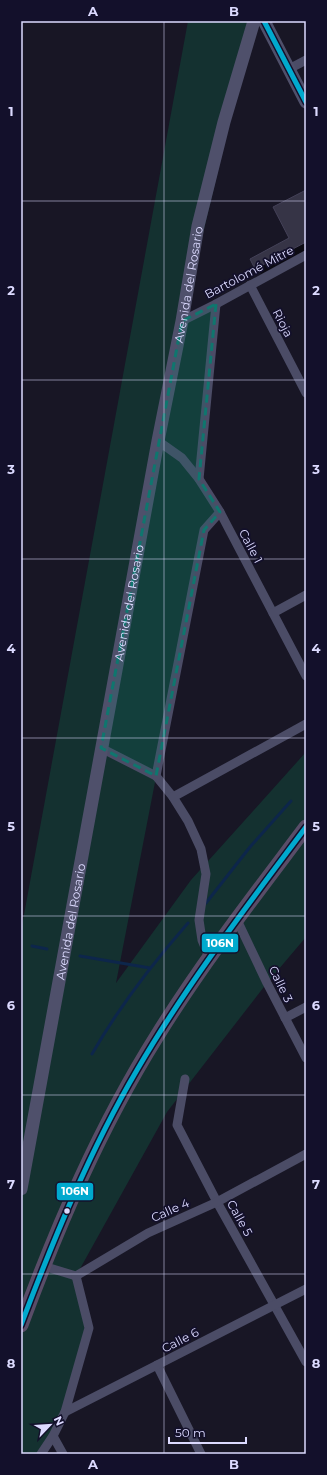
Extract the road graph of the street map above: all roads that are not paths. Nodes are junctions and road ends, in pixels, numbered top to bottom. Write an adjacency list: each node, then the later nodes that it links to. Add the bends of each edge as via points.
1 (254, 21): 9 (main road, Avenida del Rosario, via 224,122 198,226)
2 (264, 21): 4 (main road)
3 (306, 60): 4 (street)
4 (289, 69): 5 (main road)
5 (306, 102)
6 (306, 255): 7 (street, Bartolomé Mitre)
7 (250, 285): 8 (street, Bartolomé Mitre); 10 (street, Rioja)
8 (216, 304): 9 (street, Bartolomé Mitre); 12 (street)
9 (182, 321): 11 (main road, Avenida del Rosario)
10 (306, 393)
11 (158, 441): 12 (street, Calle 1, via 182,458); 18 (main road, Avenida del Rosario)
12 (199, 479): 13 (street, Calle 1)
13 (220, 512): 15 (street, Calle 1); 19 (street, via 204,530)
14 (306, 595): 15 (street)
15 (273, 613): 16 (street, Calle 1)
16 (306, 676)
17 (306, 724): 20 (street)
18 (101, 748): 19 (street); 31 (main road, Avenida del Rosario)
19 (156, 776): 20 (street)
20 (173, 797): 25 (street, via 201,849 206,874 199,920 202,940)
21 (306, 827): 23 (highway)
22 (306, 837): 23 (highway)
23 (266, 881): 24 (highway)
24 (237, 920): 25 (highway); 27 (street, Calle 3)
25 (209, 957): 33 (highway, via 156,1037 124,1092 66,1210)
26 (306, 1007): 27 (street)
27 (285, 1018): 28 (street, Calle 3)
28 (306, 1058)
29 (185, 1079): 32 (street, Calle 5, via 177,1125)
30 (306, 1154): 32 (street, Calle 4)
31 (21, 1189)
32 (217, 1202): 34 (street, Calle 4, via 148,1233); 36 (street, Calle 5)
33 (43, 1266): 34 (street); 37 (highway)
34 (76, 1276): 40 (street, via 89,1328)
35 (306, 1289): 36 (street, Calle 6)
36 (274, 1305): 38 (street, Calle 5); 39 (street, Calle 6)
37 (21, 1325)
38 (306, 1362)
39 (157, 1365): 40 (street, Calle 6); 44 (street)
40 (65, 1412): 41 (street)
41 (53, 1436): 42 (street); 43 (street)
42 (41, 1454)
43 (63, 1454)
44 (201, 1454)

